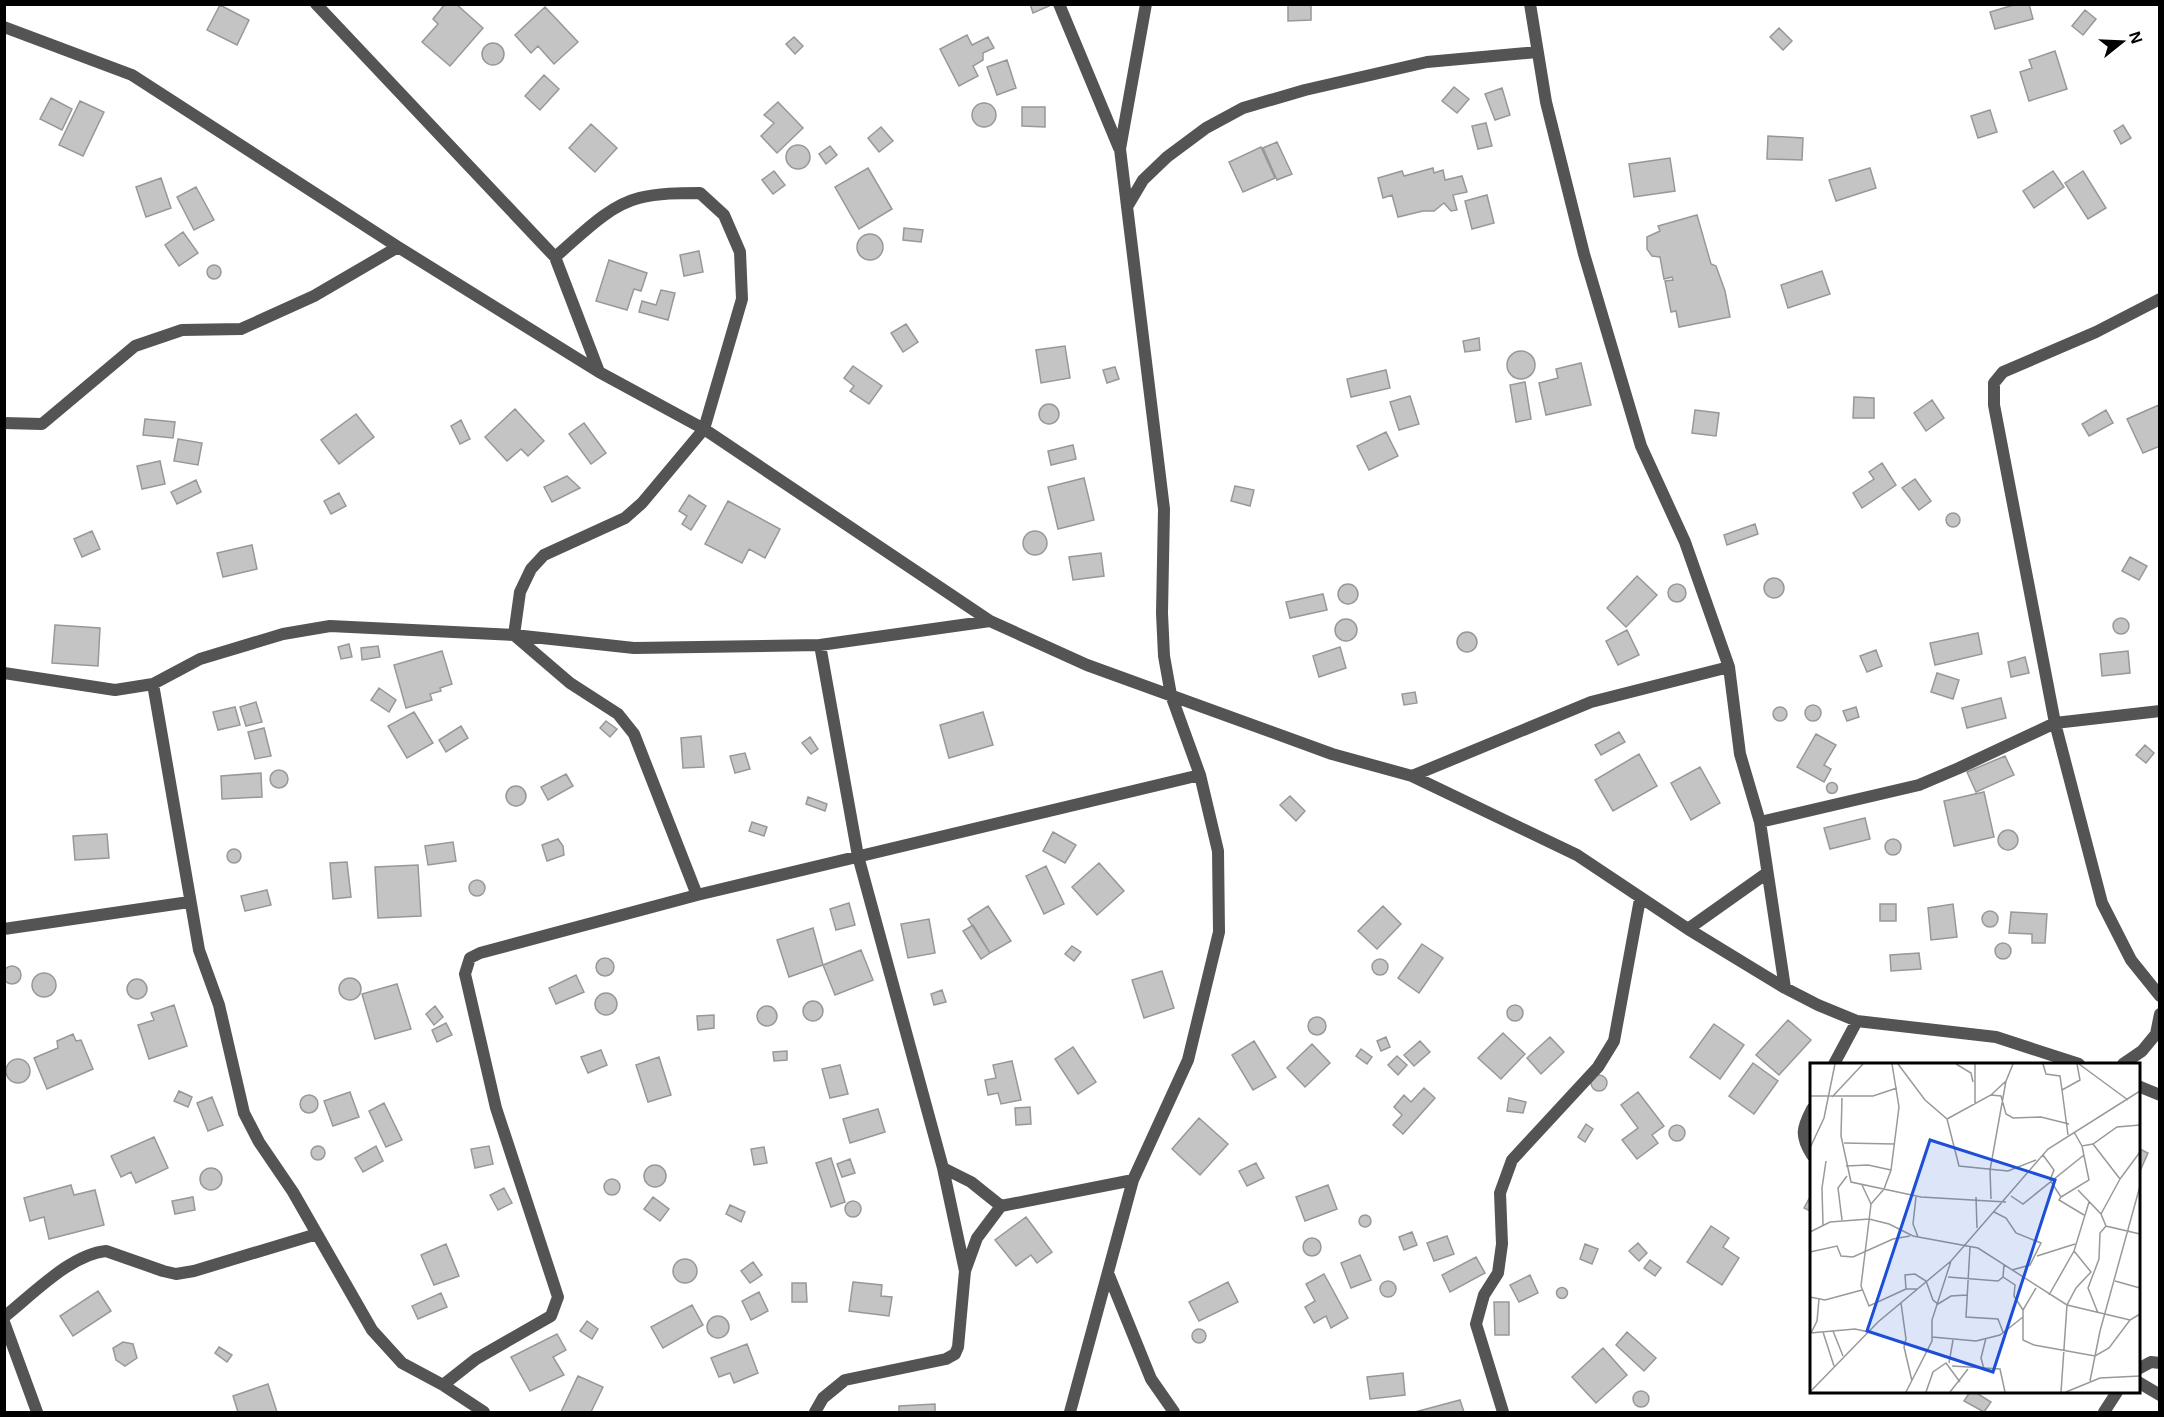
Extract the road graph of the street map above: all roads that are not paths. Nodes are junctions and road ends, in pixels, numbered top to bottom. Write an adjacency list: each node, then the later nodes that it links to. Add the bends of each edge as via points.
1 (316, 4): 10 (street)
2 (1059, 4): 7 (street)
3 (1146, 4): 7 (street)
4 (1530, 4): 6 (street)
5 (4, 27): 9 (street, via 132,75)
6 (1537, 52): 8 (street, via 1427,62 1243,108 1206,128 1167,157 1143,180); 18 (street, via 1584,254 1641,446 1685,542)
7 (1120, 149): 8 (street)
8 (1127, 207): 21 (street, via 1164,509 1162,613)
9 (398, 247): 12 (street); 13 (street, via 314,296 241,329 182,330 135,346 42,424)
10 (555, 257): 12 (street); 14 (street, via 610,212 637,198 700,193 724,215 740,252 742,299)
11 (2160, 299): 23 (street, via 2003,372 1994,383 1994,405)
12 (599, 372): 14 (street)
13 (4, 423)
14 (704, 429): 15 (street); 16 (street, via 625,518 544,555 531,569 520,592)
15 (990, 621): 17 (street); 21 (street, via 1087,665)
16 (514, 635): 17 (street, via 634,648); 20 (street, via 330,626 283,634 200,659); 29 (street, via 570,683 618,714 634,734)
17 (820, 645): 27 (street)
18 (1729, 667): 25 (street, via 1591,702); 26 (street, via 1740,754)
19 (4, 673): 20 (street, via 115,690)
20 (153, 684): 31 (street)
21 (1171, 695): 24 (street); 25 (street, via 1332,754)
22 (2160, 711): 23 (street)
23 (2055, 723): 26 (street, via 1919,785); 35 (street, via 2102,903 2131,960)
24 (1200, 775): 27 (street); 46 (street, via 1218,851 1219,932 1188,1060)
25 (1412, 776): 30 (street, via 1576,855)
26 (1760, 822): 28 (street)
27 (858, 856): 29 (street); 45 (street)
28 (1767, 873): 32 (street); 34 (street)
29 (697, 895): 56 (street, via 470,958 465,974 496,1108 558,1297 551,1316 476,1359)
30 (1640, 899): 32 (street); 64 (street, via 1614,1041 1598,1067 1512,1160 1500,1193 1502,1244 1498,1273 1484,1295 1476,1324)
31 (189, 902): 33 (street); 48 (street, via 199,950 219,1005 244,1113)
32 (1688, 928): 34 (street)
33 (4, 929)
34 (1785, 988): 37 (street)
35 (2160, 996)
36 (2160, 1014): 40 (street, via 2156,1034)
37 (1857, 1021): 38 (street); 39 (street, via 1996,1037)
38 (1835, 1063)
39 (2073, 1063)
40 (2126, 1063)
41 (2140, 1086): 42 (street)
42 (2160, 1095)
43 (1810, 1113): 44 (street, via 1803,1125 1804,1143)
44 (1810, 1152)
45 (944, 1168): 47 (street, via 971,1182); 49 (street)
46 (1133, 1180): 47 (street); 50 (street)
47 (1001, 1206): 49 (street, via 977,1238)
48 (317, 1234): 51 (street, via 176,1274 106,1251 97,1252 65,1269); 56 (street, via 372,1330 402,1364)
49 (965, 1272): 61 (street, via 955,1354 846,1380 823,1398)
50 (1108, 1273): 62 (street); 63 (street, via 1151,1378)
51 (4, 1317)
52 (4, 1323): 59 (street)
53 (2160, 1363): 54 (street, via 2151,1362)
54 (2140, 1368)
55 (2140, 1383): 58 (street)
56 (443, 1385): 60 (street)
57 (2116, 1393): 65 (street)
58 (2160, 1395)
59 (37, 1413)
60 (484, 1413)
61 (815, 1413)
62 (1070, 1413)
63 (1174, 1413)
64 (1503, 1413)
65 (2104, 1413)

